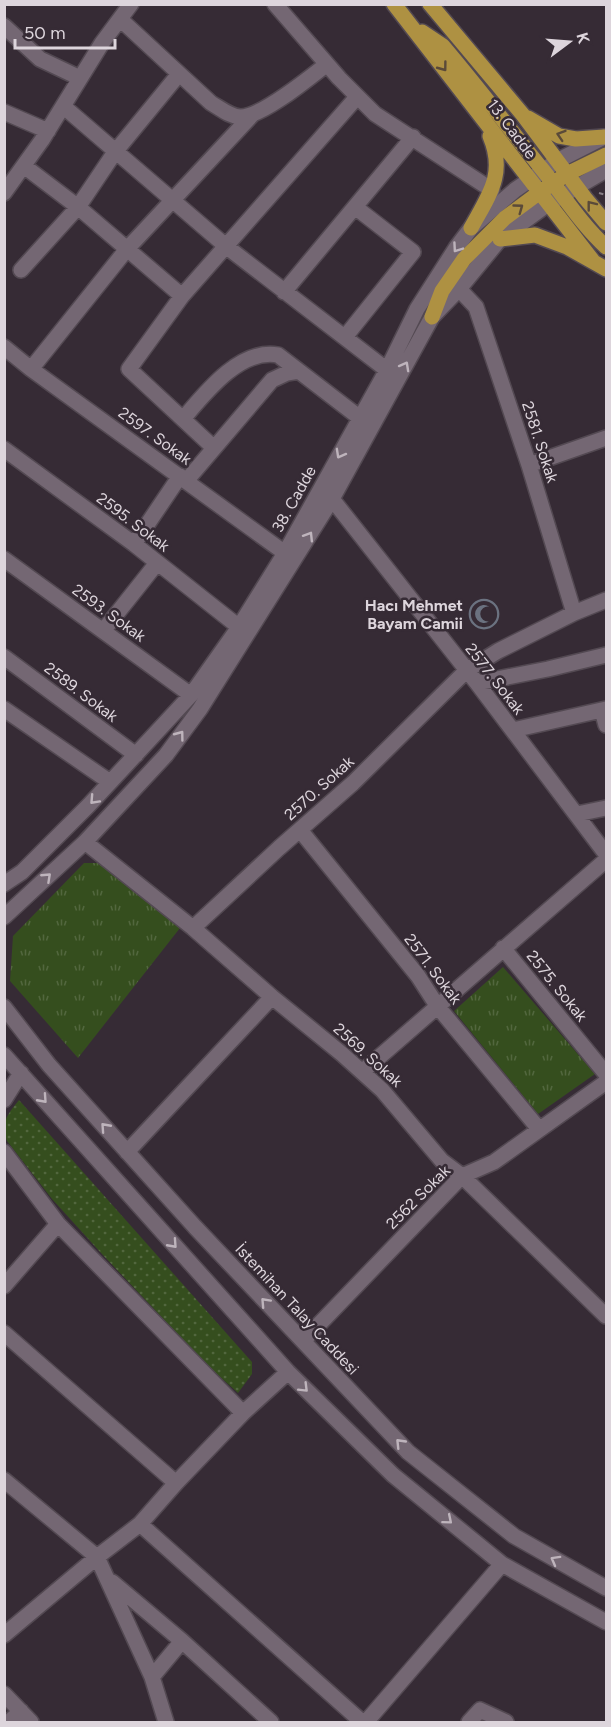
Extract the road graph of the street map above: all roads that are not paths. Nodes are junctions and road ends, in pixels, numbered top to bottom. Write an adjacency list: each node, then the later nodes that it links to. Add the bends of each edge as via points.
1 (275, 4): 7 (street)
2 (394, 4): 6 (main road, 13. Cadde)
3 (430, 4): 14 (main road, 13. Cadde)
4 (124, 10): 8 (street); 9 (street)
5 (4, 26): 9 (street, via 40,59)
6 (412, 26): 15 (main road, 13. Cadde, one-way to 15); 25 (main road, via 443,46)
7 (327, 64): 10 (street); 13 (street)
8 (178, 74): 13 (street, via 226,112 239,117); 19 (street)
9 (80, 78): 11 (street)
10 (357, 97): 18 (street, via 375,114); 34 (street)
11 (63, 106): 16 (street); 19 (street)
12 (4, 112): 16 (street)
13 (252, 115): 28 (street)
14 (523, 115): 17 (main road, one-way to 14, via 559,136); 21 (main road, 13. Cadde)
15 (486, 124): 25 (main road, 13. Cadde); 26 (main road, via 496,149)
16 (48, 131): 22 (street)
17 (605, 136): 21 (street, 38. Cadde)
18 (413, 137): 26 (street); 30 (street)
19 (115, 152): 28 (street); 29 (street)
20 (606, 155): 24 (main road)
21 (557, 161): 24 (main road, 13. Cadde); 25 (street, 38. Cadde)
22 (15, 169): 27 (street); 29 (street)
23 (606, 170): 24 (street, 38. Cadde)
24 (571, 180): 25 (street, 38. Cadde); 31 (main road, 13. Cadde, one-way to 24)
25 (546, 188): 32 (street, 38. Cadde, via 515,190); 33 (street, 38. Cadde); 35 (main road); 37 (main road, 13. Cadde); 43 (main road, one-way to 25, via 441,291 464,259 505,218)
26 (492, 190): 32 (main road)
27 (4, 193)
28 (172, 201): 34 (street); 36 (street)
29 (78, 207): 36 (street); 39 (street)
30 (355, 207): 41 (street); 44 (street, via 413,252)
31 (606, 223)
32 (471, 228): 47 (street, 38. Cadde, one-way to 47, via 417,309)
33 (500, 239): 37 (main road, via 535,235); 40 (street, 38. Cadde)
34 (227, 247): 41 (street); 42 (street)
35 (606, 247)
36 (127, 249): 42 (street); 46 (street)
37 (593, 261): 38 (main road, 13. Cadde)
38 (606, 269)
39 (21, 270)
40 (459, 289): 43 (street, 38. Cadde); 54 (street, 2581. Sokak, via 476,307)
41 (284, 292): 44 (street)
42 (182, 296): 50 (street, via 129,369)
43 (432, 317): 56 (street, 38. Cadde, one-way to 43)
44 (345, 338): 47 (street)
45 (4, 347): 46 (street, 2597. Sokak)
46 (32, 369): 55 (street, 2597. Sokak)
47 (387, 370): 49 (street, 38. Cadde)
48 (299, 371): 49 (street); 50 (street, via 278,355 255,356 239,363); 52 (street, via 272,380)
49 (360, 418): 58 (street, 38. Cadde, one-way to 58)
50 (183, 419): 52 (street)
51 (606, 438): 54 (street)
52 (214, 448): 55 (street)
53 (4, 449): 57 (street, 2595. Sokak)
54 (529, 465): 62 (street, 2581. Sokak)
55 (183, 478): 57 (street); 58 (street, 2597. Sokak)
56 (332, 499): 67 (street, 2577. Sokak); 78 (street, 38. Cadde, one-way to 56, via 166,755 200,709)
57 (134, 544): 60 (street, 2595. Sokak)
58 (285, 553): 63 (street, 38. Cadde)
59 (4, 559): 64 (street, 2593. Sokak)
60 (157, 563): 63 (street, 2595. Sokak); 64 (street)
61 (606, 600): 62 (street, 2570. Sokak)
62 (574, 613): 67 (street, 2570. Sokak)
63 (238, 627): 69 (street, 38. Cadde)
64 (103, 631): 69 (street, 2593. Sokak)
65 (606, 655): 68 (street)
66 (4, 657): 73 (street, 2589. Sokak)
67 (466, 671): 68 (street, 2577. Sokak); 77 (street, 2570. Sokak)
68 (477, 683): 72 (street, 2577. Sokak)
69 (191, 695): 73 (street, 38. Cadde)
70 (4, 710): 74 (street)
71 (605, 715): 72 (street)
72 (513, 730): 76 (street, 2577. Sokak)
73 (136, 755): 74 (street, 38. Cadde)
74 (111, 782): 81 (street, 38. Cadde, one-way to 81, via 22,872)
75 (606, 808): 76 (street)
76 (577, 814): 79 (street, 2577. Sokak)
77 (300, 830): 83 (street, 2570. Sokak); 87 (street, 2571. Sokak, via 418,976)
78 (85, 842): 82 (street, 38. Cadde, one-way to 78); 83 (street, 2569. Sokak)
79 (606, 854)
80 (606, 860): 84 (street)
81 (4, 884)
82 (4, 917)
83 (193, 928): 85 (street, 2569. Sokak)
84 (503, 948): 87 (street); 91 (street, 2575. Sokak)
85 (272, 997): 89 (street, 2569. Sokak); 96 (street)
86 (4, 1007): 96 (street, İstemihan Talay Caddesi, one-way to 86, via 49,1065)
87 (438, 1007): 89 (street); 94 (street, 2571. Sokak)
88 (4, 1055): 90 (street)
89 (362, 1072): 97 (street, 2569. Sokak, via 442,1161)
90 (21, 1073): 93 (street); 103 (street, one-way to 103)
91 (606, 1074)
92 (606, 1082): 94 (street, 2562 Sokak)
93 (4, 1100)
94 (538, 1129): 97 (street, 2562 Sokak, via 494,1162)
95 (4, 1152): 98 (street)
96 (127, 1152): 102 (street, İstemihan Talay Caddesi, one-way to 96)
97 (462, 1176): 100 (street, 2569. Sokak); 102 (street, 2562 Sokak)
98 (58, 1224): 99 (street); 104 (street)
99 (4, 1286)
100 (606, 1316)
101 (6, 1337): 106 (street)
102 (303, 1341): 111 (street, İstemihan Talay Caddesi, one-way to 102, via 514,1536 408,1452)
103 (288, 1372): 104 (street); 109 (street, one-way to 109, via 393,1475)
104 (243, 1413): 106 (street)
105 (4, 1480): 108 (street)
106 (176, 1483): 107 (street)
107 (140, 1524): 108 (street); 121 (street)
108 (98, 1557): 110 (street); 113 (street)
109 (502, 1564): 112 (street); 121 (street)
110 (108, 1578): 114 (street); 115 (street)
111 (606, 1588)
112 (606, 1622)
113 (4, 1635)
114 (182, 1641): 115 (street); 120 (street)
115 (152, 1677): 119 (street)
116 (4, 1694): 117 (street)
117 (26, 1717): 118 (street)
118 (9, 1722)
119 (166, 1722)
120 (271, 1722)
121 (364, 1722)
122 (469, 1722): 123 (street, via 480,1710)
123 (506, 1722)

